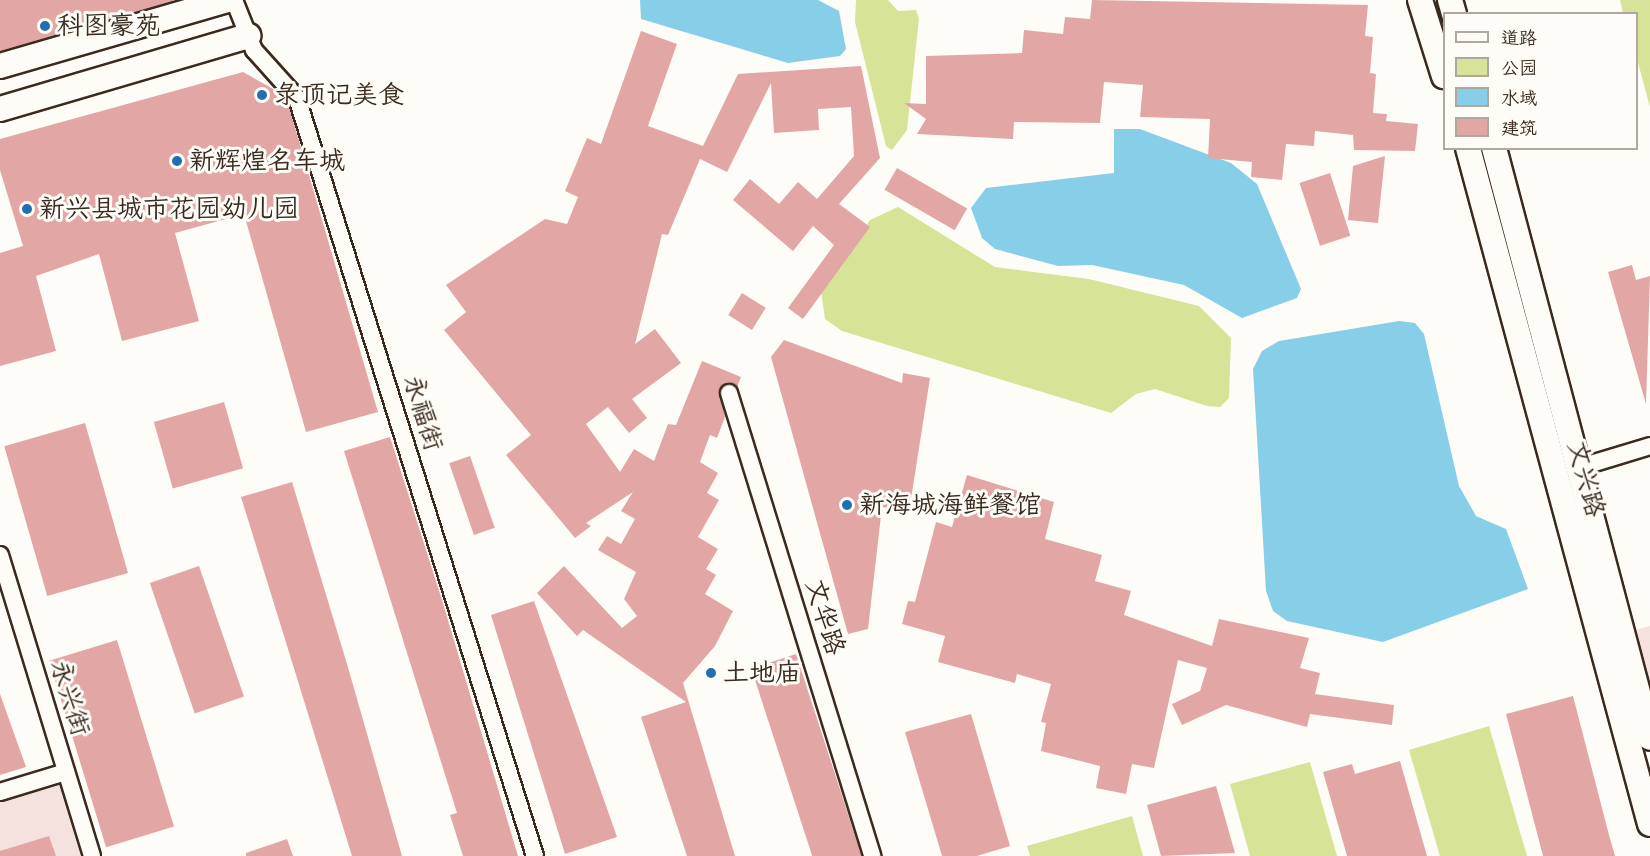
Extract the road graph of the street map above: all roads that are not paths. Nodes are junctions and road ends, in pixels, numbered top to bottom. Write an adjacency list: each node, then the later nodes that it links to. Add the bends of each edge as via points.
1 (226, 0): 5 (street)
2 (234, 0): 4 (street, 永福街)
3 (1420, 0): 6 (street)
4 (248, 36): 7 (street); 20 (street, 永福街, via 297,98)
5 (0, 66)
6 (1443, 73)
7 (0, 109)
8 (1469, 150): 14 (street, 文兴路)
9 (1495, 150): 12 (street, 文兴路)
10 (729, 393): 21 (street, 文华路)
11 (1650, 446): 12 (street)
12 (1581, 467): 14 (street, 文兴路)
13 (0, 555): 16 (street, 永兴街)
14 (1618, 659): 15 (street, 文兴路); 18 (street, 文兴路)
15 (1650, 738)
16 (66, 772): 17 (street); 19 (street, 永兴街)
17 (0, 792)
18 (1650, 824)
19 (92, 856)
20 (535, 856)
21 (872, 856)

